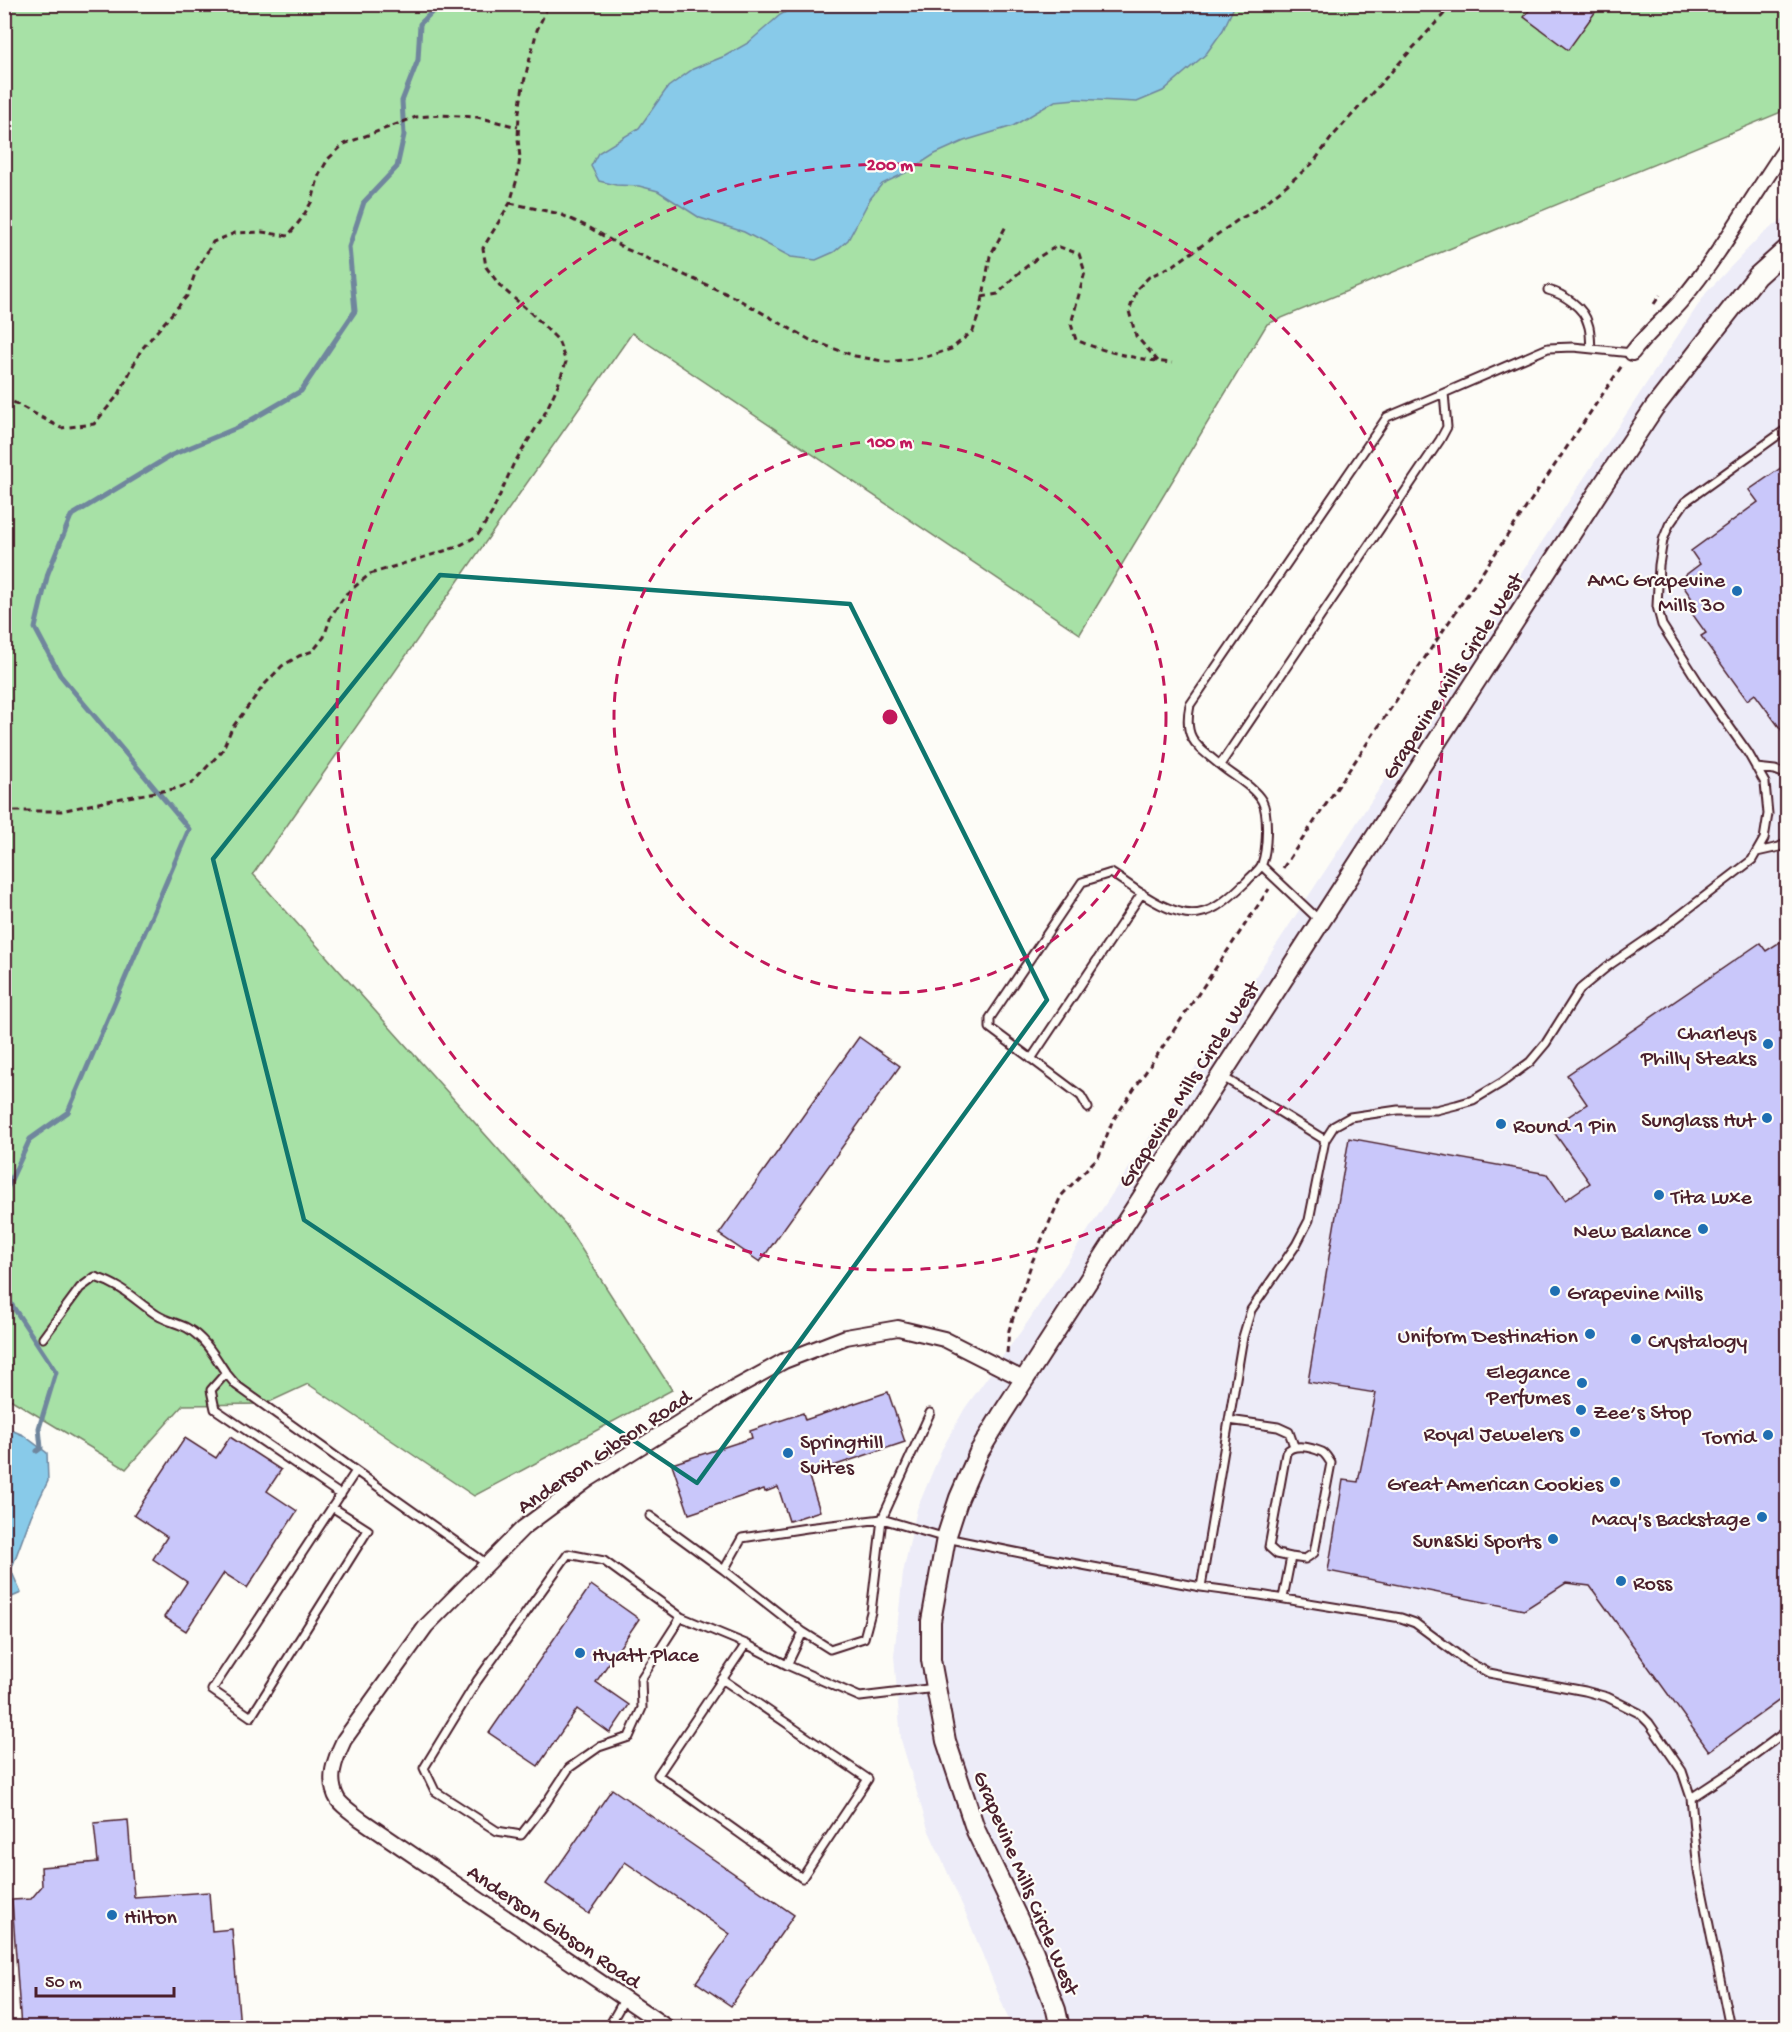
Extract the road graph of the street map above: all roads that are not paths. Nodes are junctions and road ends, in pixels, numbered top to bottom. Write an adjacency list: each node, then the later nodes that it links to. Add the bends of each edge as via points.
1 (1788, 145): 5 (street, via 1712,260 1679,302)
2 (1788, 248): 15 (street, Grapevine Mills Circle West, via 1753,281 1654,408)
3 (1548, 290): 4 (lane, via 1558,292 1581,310 1588,323)
4 (1591, 348): 5 (lane); 6 (lane, via 1548,348)
5 (1628, 352)
6 (1444, 393): 8 (lane, via 1447,427 1440,440); 8 (lane, via 1387,417 1190,705 1186,723 1193,743)
7 (1788, 428): 9 (lane, via 1685,502 1669,525 1659,565 1657,606 1662,626)
8 (1220, 765): 13 (lane, via 1257,793 1263,803 1268,820)
9 (1756, 768): 10 (lane); 12 (lane, via 1765,783 1768,814 1764,839)
10 (1788, 775)
11 (1788, 842): 12 (lane)
12 (1757, 852): 19 (lane, via 1733,875 1580,989 1546,1043 1530,1062 1503,1082 1473,1100 1436,1110 1398,1110 1350,1117 1334,1126)
13 (1262, 866): 14 (lane, via 1218,906 1197,914 1179,912); 15 (lane)
14 (1142, 892): 16 (lane); 16 (lane, via 1112,873 1082,882 990,1018 990,1028)
15 (1320, 921): 17 (street, Grapevine Mills Circle West)
16 (1031, 1059): 18 (lane, via 1081,1096)
17 (1221, 1075): 19 (lane); 22 (street, Grapevine Mills Circle West)
18 (1088, 1108)
19 (1324, 1140): 24 (lane, via 1309,1220 1251,1310)
20 (43, 1338): 21 (lane, via 80,1288 95,1277 126,1290 159,1317 186,1327 201,1338)
21 (226, 1373): 26 (lane, via 236,1386); 27 (lane, via 211,1390 215,1409)
22 (1025, 1380): 31 (street, Grapevine Mills Circle West, via 979,1452); 33 (street, Anderson Gibson Road, via 944,1340 898,1328 846,1337 784,1360 589,1479 523,1528)
23 (930, 1413): 30 (lane)
24 (1229, 1420): 25 (lane, via 1278,1427 1289,1432); 35 (lane)
25 (1294, 1446): 32 (lane, via 1286,1453 1269,1547 1277,1554); 32 (lane, via 1322,1452 1331,1463 1314,1553 1305,1559)
26 (356, 1471): 27 (lane); 33 (lane)
27 (340, 1495): 28 (lane)
28 (332, 1507): 28 (lane, via 212,1690 251,1717 368,1530)
29 (650, 1516): 34 (lane)
30 (882, 1519): 31 (lane); 34 (lane, via 742,1538); 38 (lane, via 871,1612 864,1638 830,1649)
31 (946, 1538): 35 (lane); 42 (street, Grapevine Mills Circle West, via 931,1621)
32 (1291, 1557): 36 (lane)
33 (488, 1564): 45 (street, Anderson Gibson Road, via 426,1626 374,1697 334,1760 332,1782 339,1801 360,1820)
34 (724, 1570): 38 (lane)
35 (1201, 1587): 36 (lane)
36 (1282, 1598): 44 (lane, via 1401,1618 1415,1623 1489,1673 1585,1691 1621,1702 1644,1718 1668,1748 1682,1771)
37 (681, 1617): 37 (lane, via 640,1679 642,1708 629,1737 599,1747 569,1768 521,1835 497,1831 435,1791 424,1768 477,1681 568,1554 604,1561); 39 (lane)
38 (803, 1632): 40 (lane)
39 (747, 1644): 40 (lane); 41 (lane)
40 (787, 1665): 42 (lane, via 860,1697)
41 (722, 1679): 41 (lane, via 658,1775 802,1878 868,1779)
42 (936, 1688): 48 (street, Grapevine Mills Circle West, via 946,1741 976,1831 1034,1952)
43 (1788, 1730): 44 (lane)
44 (1691, 1798): 49 (lane, via 1695,1852)
45 (625, 1998): 46 (lane); 47 (street, Anderson Gibson Road)
46 (608, 2028)
47 (668, 2028)
48 (1060, 2028)
49 (1730, 2028)

